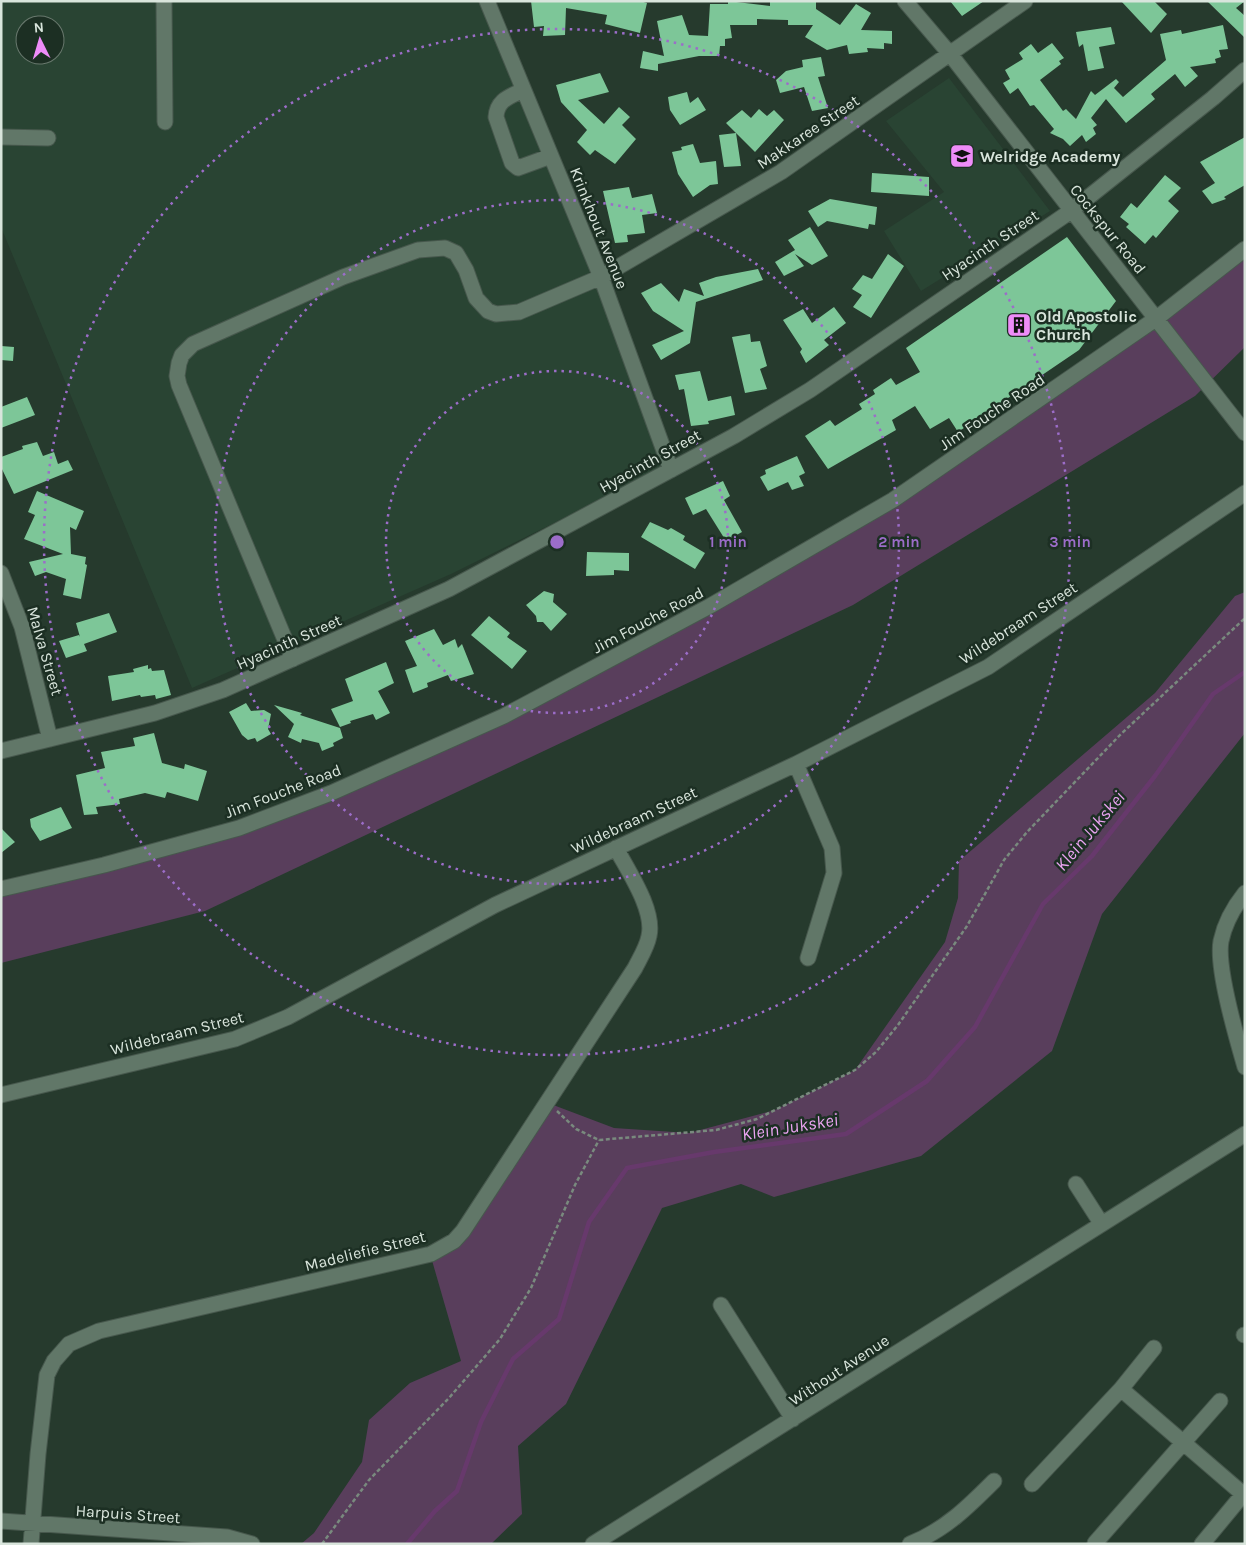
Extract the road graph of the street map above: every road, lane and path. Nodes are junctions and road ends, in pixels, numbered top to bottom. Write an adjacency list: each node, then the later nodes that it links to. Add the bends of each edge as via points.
1 (164, 1): 8 (street)
2 (487, 1): 7 (street, Krinkhout Avenue)
3 (905, 1): 5 (street, Cockspur Road)
4 (1025, 1): 5 (street, Makkaree Street)
5 (950, 54): 12 (street, Cockspur Road); 14 (street, Makkaree Street, via 781,172)
6 (1245, 70): 12 (street, Hyacinth Street)
7 (524, 90): 11 (street, Krinkhout Avenue); 11 (street, via 501,101 496,109 500,132 512,164 518,168)
8 (165, 122)
9 (1, 137): 10 (street)
10 (48, 138)
11 (551, 156): 14 (street, Krinkhout Avenue)
12 (1071, 211): 15 (street, Cockspur Road); 17 (street, Hyacinth Street, via 810,390)
13 (1245, 249): 15 (street, Jim Fouche Road)
14 (601, 277): 17 (street, Krinkhout Avenue); 21 (street, Makkaree Street, via 520,312 496,314 488,311 476,298 456,254 444,248 428,247 343,277 186,349 177,371 179,385)
15 (1157, 318): 16 (street, Cockspur Road); 26 (street, Jim Fouche Road, via 893,500 710,606 504,716 266,819 184,844)
16 (1245, 433)
17 (671, 470): 21 (street, Hyacinth Street, via 449,589)
18 (1245, 493): 24 (street, Wildebraam Street, via 988,667)
19 (1, 573): 22 (street, Malva Street, via 22,627)
20 (1245, 618): 33 (path, via 1120,735 1027,832 1004,860 967,926 898,1025 856,1070 757,1119 716,1130)
21 (293, 659): 22 (street, Hyacinth Street, via 182,704)
22 (50, 739): 23 (street, Hyacinth Street)
23 (1, 751)
24 (796, 764): 25 (street, Wildebraam Street); 28 (street, via 835,862)
25 (616, 848): 30 (street, Wildebraam Street, via 495,905 257,1031); 31 (street, Madeliefie Street, via 647,911 650,935 635,968)
26 (1, 890)
27 (1245, 893): 29 (street, via 1231,910 1220,956)
28 (808, 958)
29 (1245, 1067)
30 (1, 1095)
31 (546, 1102): 33 (path, via 576,1129); 46 (street, Madeliefie Street, via 463,1231 446,1246 416,1258 99,1331 69,1344 54,1361 45,1386)
32 (1245, 1134): 35 (street, Without Avenue)
33 (599, 1140): 51 (path, via 575,1185 531,1288 500,1339 449,1398 369,1480)
34 (1076, 1184): 35 (street)
35 (1102, 1223): 40 (street, Without Avenue)
36 (721, 1306): 40 (street)
37 (1154, 1348): 38 (street)
38 (1121, 1389): 41 (street); 43 (street)
39 (1220, 1401): 41 (street)
40 (793, 1419): 52 (street, Without Avenue)
41 (1184, 1443): 44 (street); 48 (street)
42 (994, 1481): 47 (street)
43 (1032, 1484)
44 (1244, 1493): 54 (street)
45 (1, 1521): 46 (street, Harpuis Street)
46 (33, 1524): 49 (street, Madeliefie Street); 50 (street, Harpuis Street, via 227,1537)
47 (929, 1541): 53 (street)
48 (1095, 1543)
49 (31, 1544)
50 (252, 1544)
51 (322, 1544)
52 (593, 1544)
53 (910, 1544)
54 (1202, 1544)

